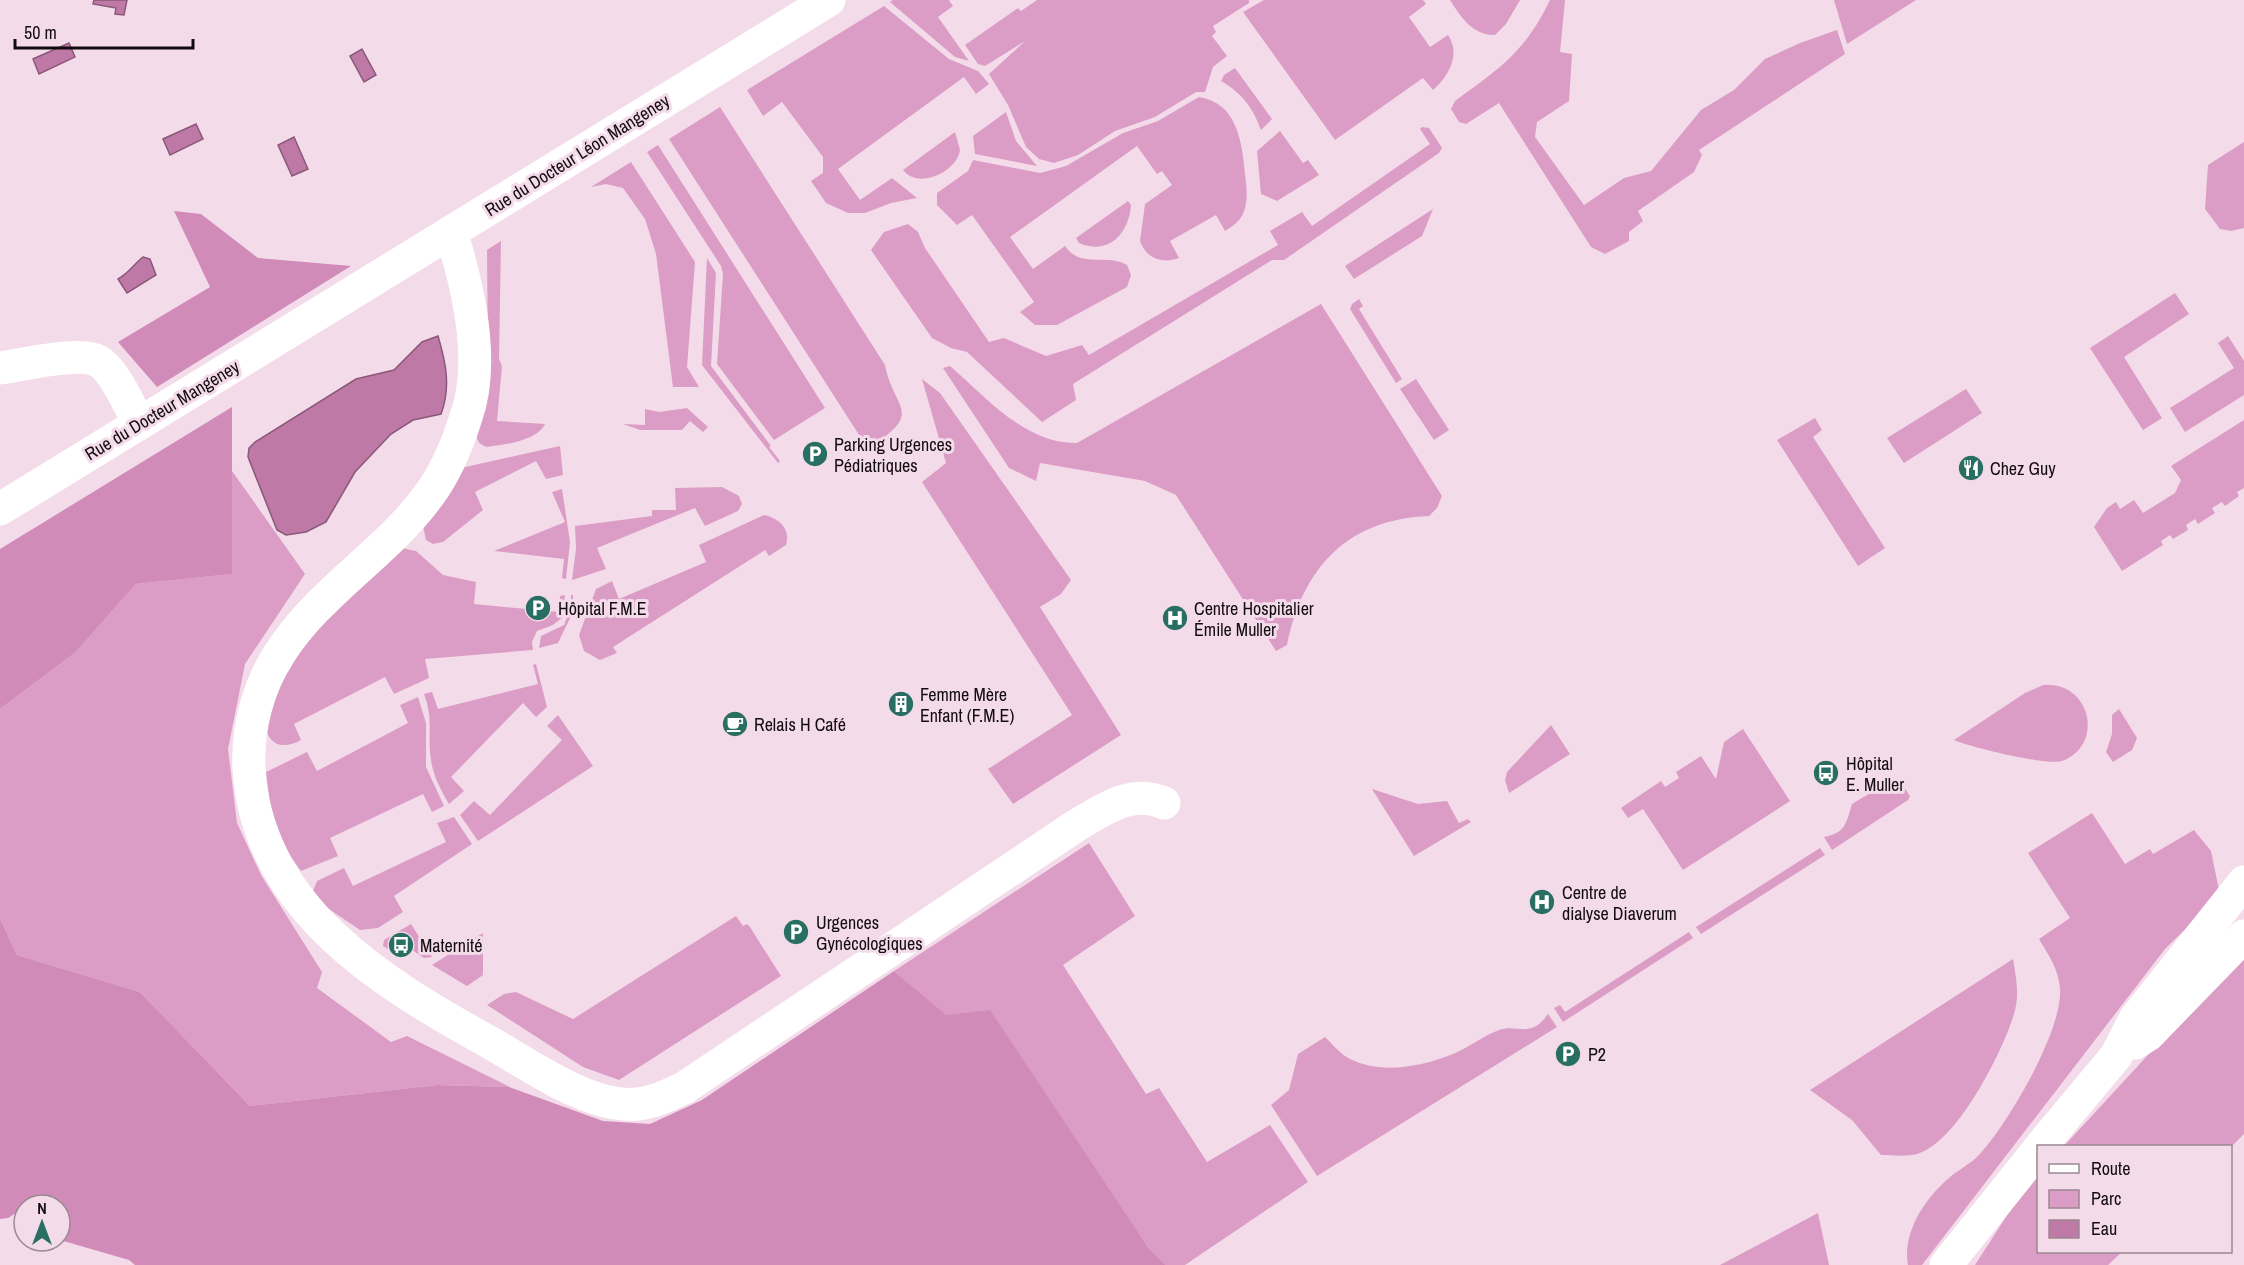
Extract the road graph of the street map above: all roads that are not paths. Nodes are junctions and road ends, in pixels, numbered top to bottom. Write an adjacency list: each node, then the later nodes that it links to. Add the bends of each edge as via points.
1 (829, 0): 2 (street, Rue du Docteur Léon Mangeney)
2 (451, 232): 3 (street, Rue du Docteur Léon Mangeney); 7 (street, via 466,286 474,359 468,414 427,498 322,602 280,652 255,708 250,734 250,799 267,850 307,910 352,954 428,1009 556,1080 601,1101 639,1104 684,1088 1108,807 1136,797)
3 (325, 310): 5 (street, Rue du Docteur Mangeney)
4 (0, 368): 5 (street, via 81,358 99,361)
5 (139, 424): 6 (street, Rue du Docteur Mangeney)
6 (0, 509)
7 (1164, 803)
8 (2244, 882): 10 (street, via 2135,1019)
9 (2244, 936): 10 (street, via 2148,1035)
10 (2116, 1056): 11 (street)
11 (2042, 1145)
12 (2037, 1152): 13 (street)
13 (1946, 1265)

